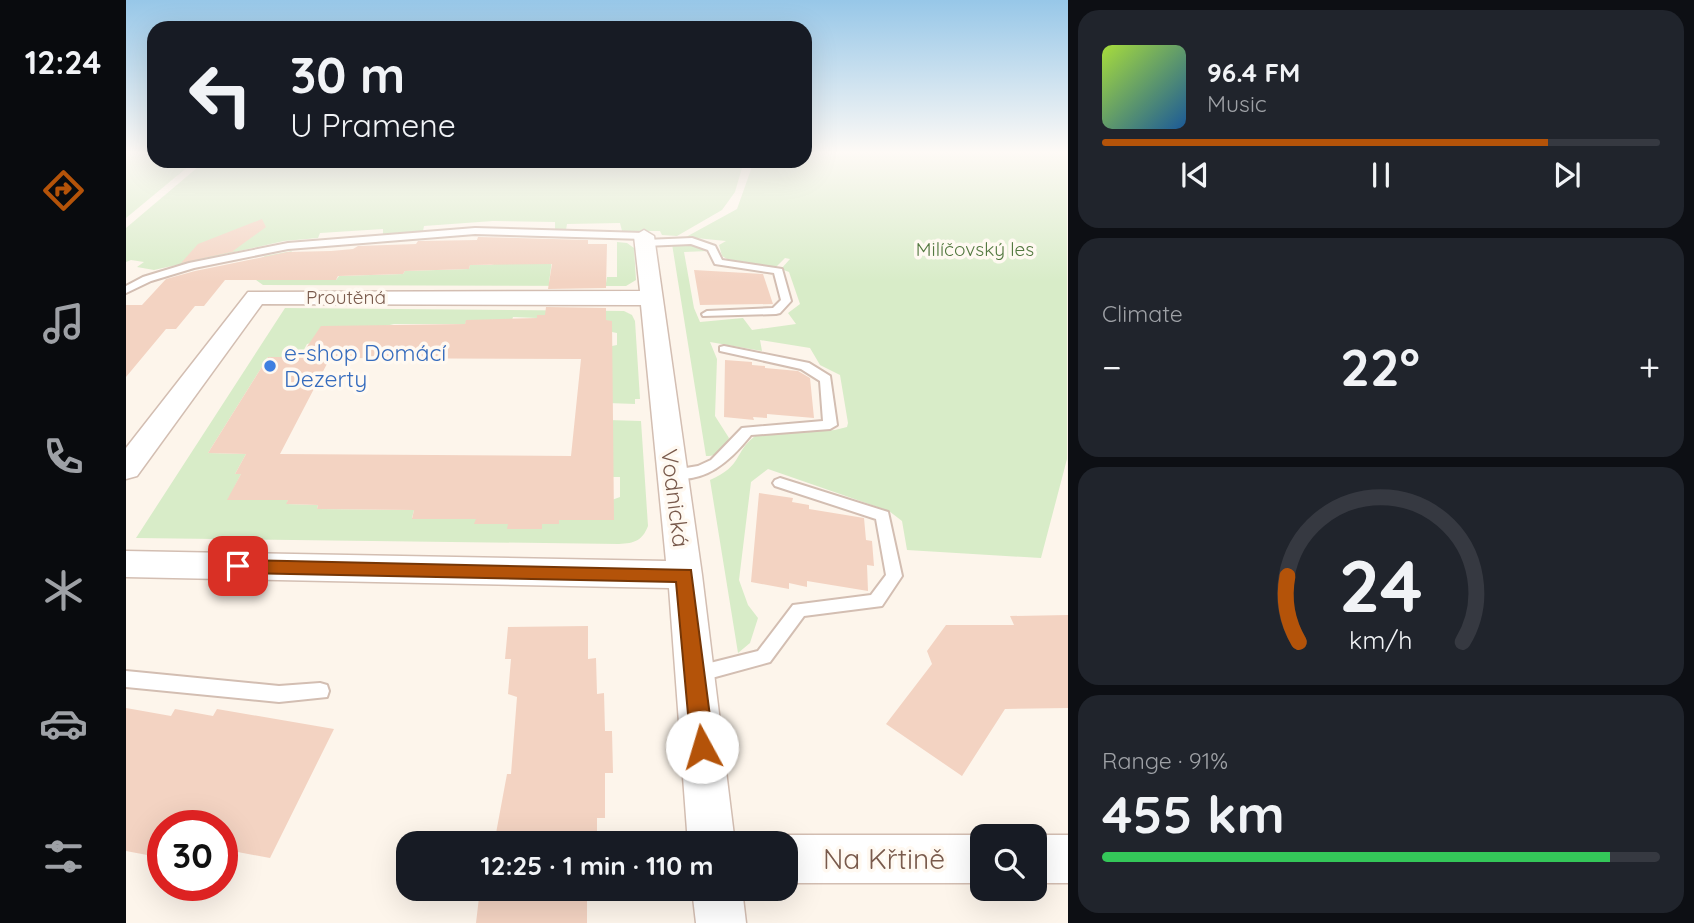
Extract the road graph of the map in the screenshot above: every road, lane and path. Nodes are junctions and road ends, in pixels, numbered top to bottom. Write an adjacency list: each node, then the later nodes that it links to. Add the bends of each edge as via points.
1 (644, 239): 2 (lane, via 475,231 288,246 192,265); 3 (street, Vodnická); 4 (lane, via 692,241 712,248 718,262 778,271 786,302 776,311)
2 (126, 290)
3 (651, 298): 6 (street, Proutěná, via 256,297); 7 (street, Vodnická)
4 (707, 314)
5 (724, 349): 7 (lane, via 805,366 826,379 830,425 747,431 722,462 701,471)
6 (126, 469)
7 (673, 474): 10 (street, Vodnická)
8 (780, 483): 11 (lane, via 883,516 894,576 876,601 799,610 764,657)
9 (126, 565): 10 (street)
10 (685, 575): 11 (street, Vodnická)
11 (695, 674): 14 (street, Vodnická)
12 (126, 679): 13 (lane, via 279,694)
13 (320, 691)
14 (711, 831)
15 (798, 859): 16 (street, Na Křtině)
16 (970, 859)
17 (1047, 859): 18 (street)
18 (1068, 859)
19 (718, 901): 20 (street)
20 (721, 923)

